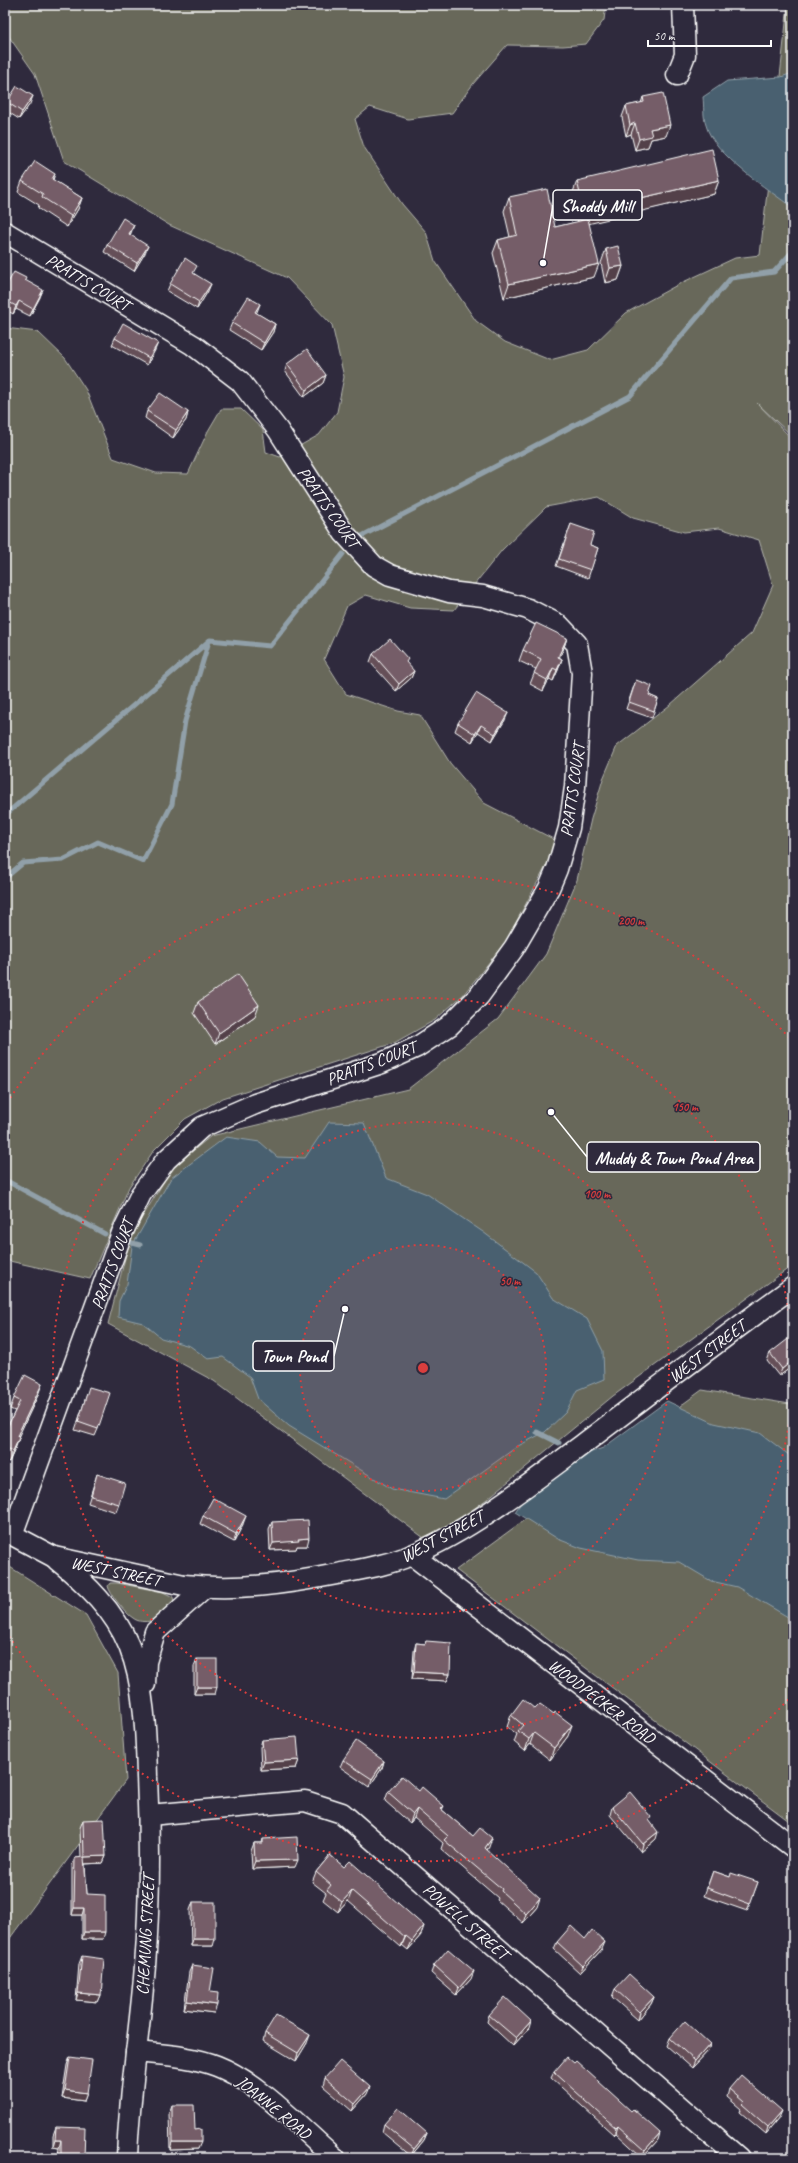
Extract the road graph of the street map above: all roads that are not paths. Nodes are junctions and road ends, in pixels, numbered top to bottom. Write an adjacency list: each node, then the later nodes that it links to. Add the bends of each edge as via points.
1 (683, 5): 2 (street, via 685,55)
2 (677, 75)
3 (5, 232): 5 (street, PRATTS COURT, via 193,345 240,381 278,430 344,532 374,566 390,575 449,592 483,596 528,609 559,625 574,640 580,655 582,673 578,765 569,828 549,888 514,948 479,996 449,1026 417,1047 382,1063 255,1104 202,1127 166,1160 141,1194 122,1233)
4 (793, 1287): 6 (street, WEST STREET, via 539,1477 476,1520)
5 (8, 1533): 7 (street, WEST STREET)
6 (412, 1555): 8 (street, WEST STREET, via 364,1569 296,1582); 11 (street, WOODPECKER ROAD)
7 (54, 1557): 8 (street, WEST STREET); 9 (street, CHEMUNG STREET, via 87,1586 107,1607 114,1619 129,1646 134,1662)
8 (204, 1588): 9 (street, CHEMUNG STREET, via 155,1632 146,1662)
9 (142, 1712): 10 (street, CHEMUNG STREET)
10 (149, 1815): 12 (street, CHEMUNG STREET, via 145,1965); 15 (street, POWELL STREET, via 305,1801 342,1813)
11 (793, 1847)
12 (136, 2052): 13 (street, CHEMUNG STREET); 14 (street, JOANNE ROAD, via 200,2060 232,2073 267,2098)
13 (127, 2158)
14 (336, 2158)
15 (739, 2158)

